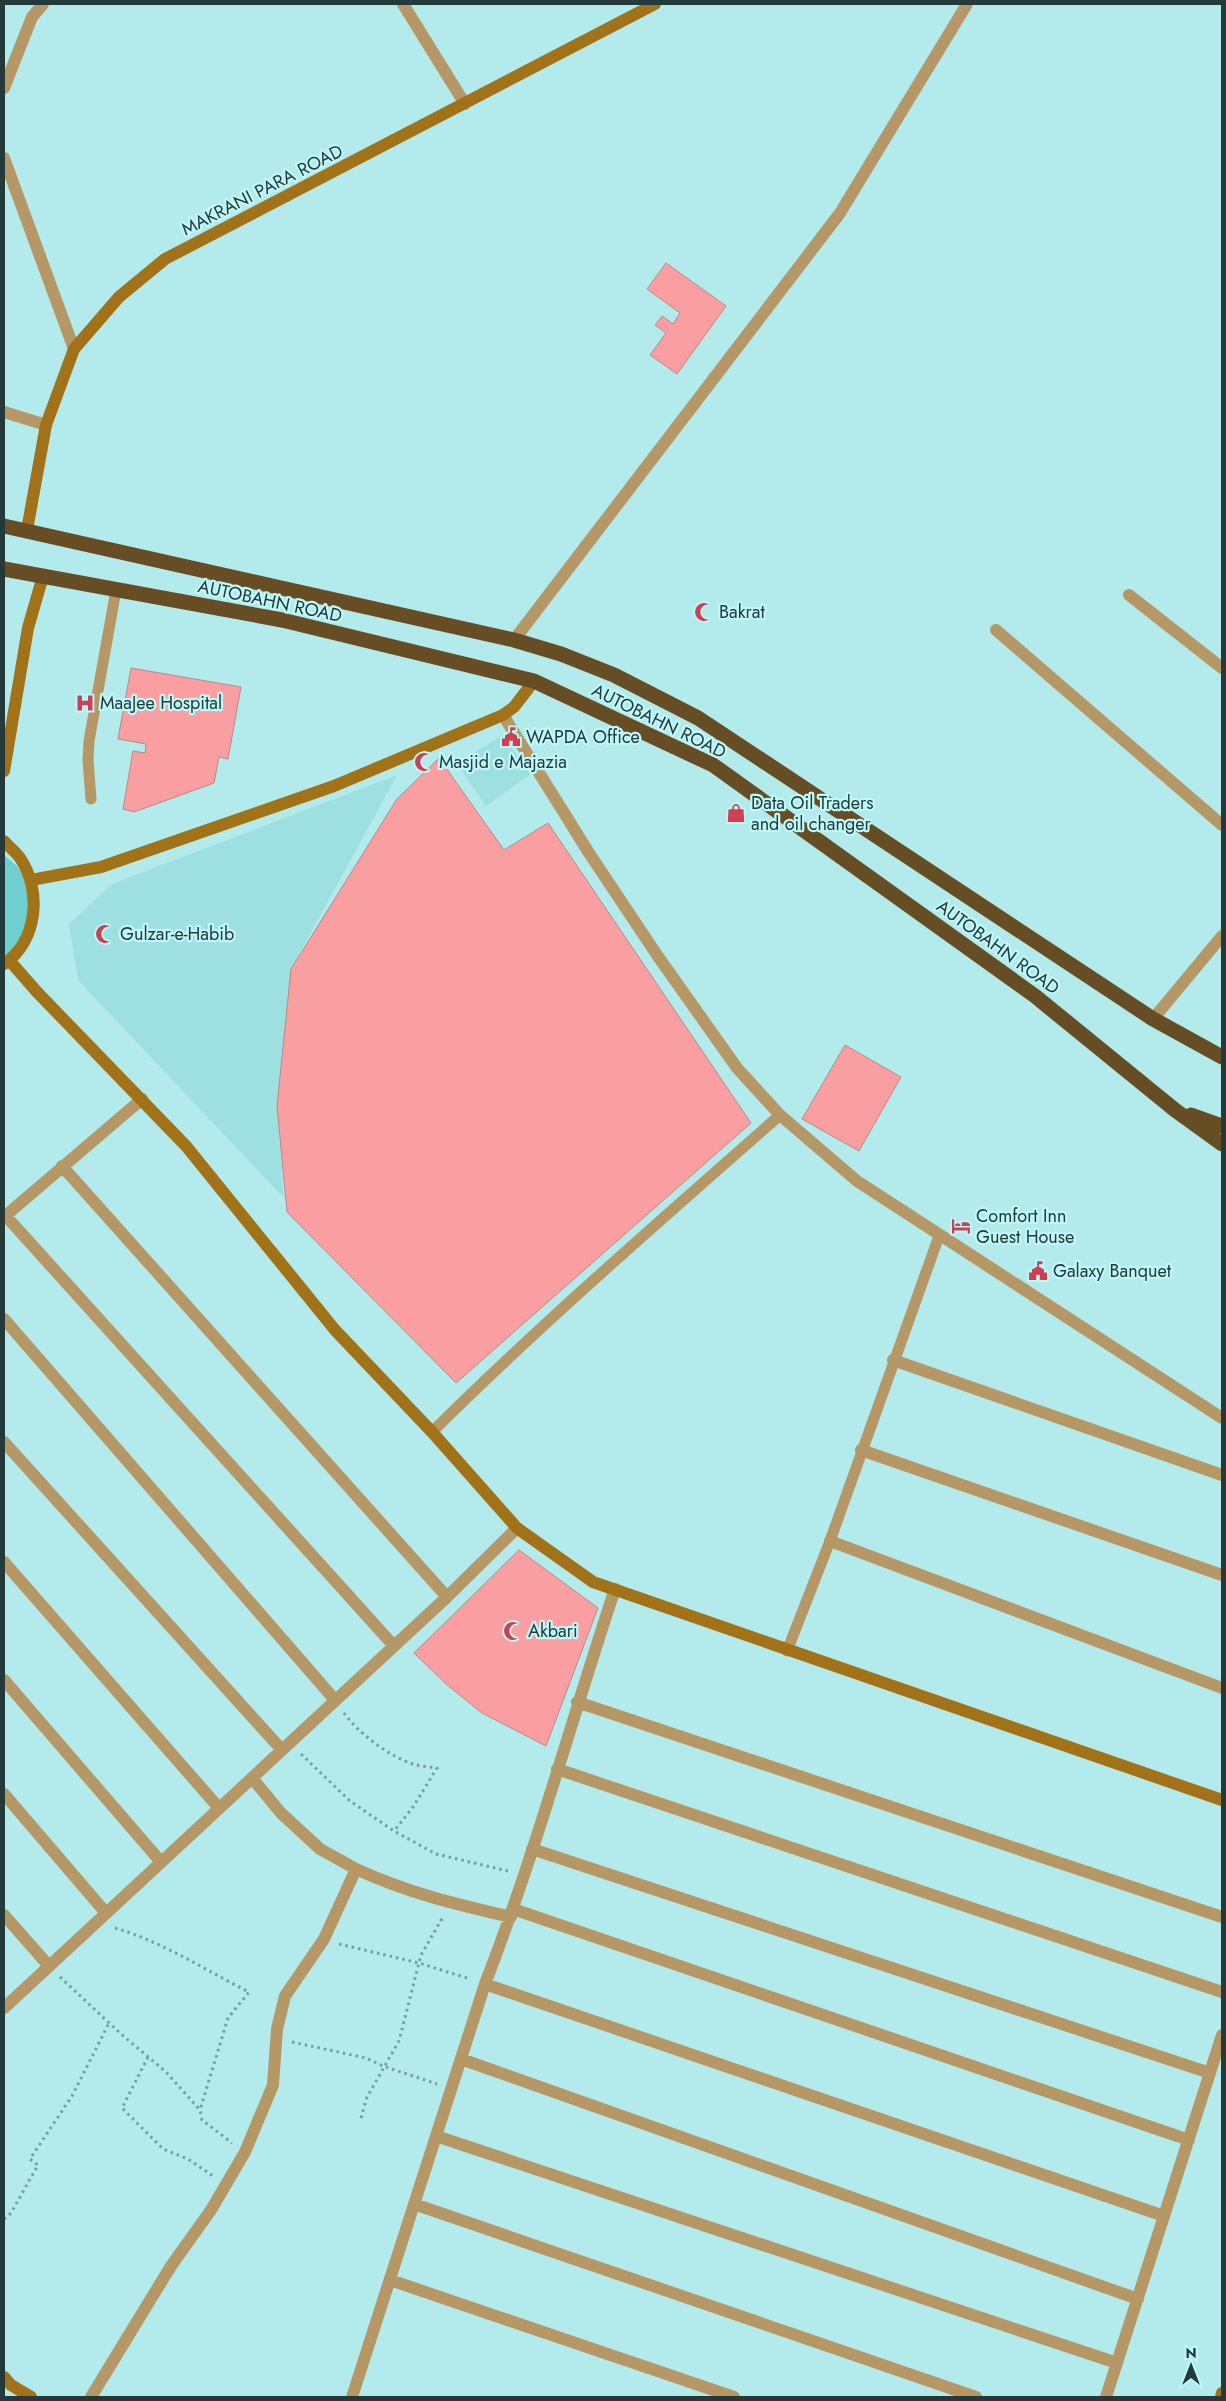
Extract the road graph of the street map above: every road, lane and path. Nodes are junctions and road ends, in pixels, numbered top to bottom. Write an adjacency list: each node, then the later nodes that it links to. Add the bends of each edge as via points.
1 (44, 4): 5 (street, via 32,17)
2 (403, 4): 6 (street)
3 (655, 4): 6 (street, MAKRANI PARA ROAD)
4 (968, 4): 18 (street, via 840,213)
5 (4, 88)
6 (465, 104): 8 (street, MAKRANI PARA ROAD, via 166,260 119,297)
7 (4, 158): 8 (street)
8 (74, 349): 10 (street, MAKRANI PARA ROAD)
9 (4, 412): 10 (street)
10 (46, 425): 12 (street, MAKRANI PARA ROAD)
11 (4, 526): 12 (highway, AUTOBAHN ROAD)
12 (26, 530): 18 (highway, AUTOBAHN ROAD)
13 (4, 568): 14 (highway, AUTOBAHN ROAD)
14 (42, 576): 15 (highway, AUTOBAHN ROAD); 22 (street, via 28,628)
15 (116, 590): 20 (highway, AUTOBAHN ROAD, via 282,620); 23 (lane, via 89,741)
16 (1129, 595): 19 (street)
17 (996, 630): 24 (street)
18 (514, 640): 29 (highway, AUTOBAHN ROAD, via 614,675 698,718)
19 (1222, 668)
20 (534, 681): 21 (street, via 514,707); 33 (highway, AUTOBAHN ROAD, via 712,765 1035,996)
21 (503, 715): 26 (street, via 334,786 101,866); 34 (street, via 589,853 736,1068)
22 (4, 771)
23 (91, 799)
24 (1222, 825)
25 (4, 841): 26 (street, via 20,857)
26 (31, 880): 28 (street, via 35,901 32,923 23,943)
27 (1222, 936): 29 (street)
28 (6, 962): 32 (street)
29 (1153, 1019): 30 (highway, AUTOBAHN ROAD)
30 (1217, 1054): 31 (highway)
31 (1222, 1067)
32 (142, 1099): 37 (street); 43 (street, via 186,1146 335,1330)
33 (1175, 1110): 35 (highway); 36 (highway, AUTOBAHN ROAD)
34 (780, 1115): 39 (street, via 857,1181); 43 (lane, via 625,1252)
35 (1222, 1126)
36 (1222, 1144)
37 (62, 1166): 38 (street); 52 (street)
38 (5, 1216): 53 (street)
39 (939, 1236): 41 (lane); 42 (street)
40 (4, 1319): 57 (street)
41 (893, 1360): 45 (lane); 46 (street)
42 (1222, 1418)
43 (432, 1432): 47 (street)
44 (4, 1442): 59 (street)
45 (861, 1450): 48 (lane); 50 (street)
46 (1222, 1475)
47 (517, 1528): 51 (street, via 593,1582); 52 (street)
48 (830, 1541): 54 (lane); 56 (street)
49 (4, 1562): 64 (street)
50 (1222, 1575)
51 (615, 1589): 54 (street); 58 (street)
52 (447, 1597): 53 (street)
53 (394, 1646): 57 (street)
54 (787, 1650): 63 (street)
55 (4, 1680): 67 (street)
56 (1222, 1688)
57 (335, 1700): 59 (street); 65 (path, via 349,1720 382,1747 413,1764 437,1768)
58 (577, 1702): 60 (street); 74 (street)
59 (286, 1746): 61 (street); 65 (path, via 350,1801)
60 (557, 1769): 66 (street); 80 (street)
61 (252, 1778): 64 (street); 68 (street, via 281,1813 320,1849)
62 (4, 1794): 71 (street)
63 (1222, 1800)
64 (219, 1808): 67 (street)
65 (394, 1831): 69 (path, via 436,1854)
66 (532, 1849): 69 (street); 88 (street)
67 (161, 1862): 71 (street)
68 (356, 1869): 70 (street, via 394,1886); 76 (street)
69 (524, 1875): 72 (street)
70 (448, 1902): 72 (street); 77 (path, via 441,1925)
71 (106, 1913): 75 (street)
72 (512, 1913): 79 (street); 93 (street)
73 (4, 1915): 78 (street)
74 (1222, 1917)
75 (95, 1923): 78 (street); 90 (path, via 130,1932 177,1953 249,1992 228,2018)
76 (324, 1939): 77 (path); 84 (street, via 286,1996)
77 (419, 1963): 79 (path); 87 (path, via 399,2041)
78 (49, 1966): 81 (street); 82 (path)
79 (485, 1984): 86 (street); 97 (street)
80 (1222, 1992)
81 (4, 2008)
82 (109, 2023): 85 (path); 98 (path, via 72,2096 30,2159 38,2165 11,2213)
83 (1222, 2035): 88 (street)
84 (276, 2038): 87 (path, via 366,2058); 94 (street, via 273,2085)
85 (148, 2057): 90 (path); 95 (path, via 122,2108 163,2149 188,2159)
86 (461, 2059): 89 (street); 100 (street)
87 (384, 2066): 89 (path); 91 (path, via 367,2097)
88 (1210, 2073): 93 (street)
89 (452, 2089): 92 (street)
90 (200, 2110): 94 (path, via 202,2120)
91 (361, 2118)
92 (436, 2136): 96 (street); 101 (street)
93 (1189, 2140): 97 (street)
94 (245, 2152): 95 (street)
95 (226, 2186): 105 (street)
96 (414, 2204): 99 (street); 108 (street)
97 (1164, 2216): 100 (street)
98 (4, 2219)
99 (390, 2280): 106 (street); 107 (street)
100 (1138, 2298): 101 (street)
101 (1117, 2363): 109 (street)
102 (6, 2384): 104 (street)
103 (1222, 2393): 110 (street)
104 (31, 2397)
105 (91, 2397)
106 (352, 2397)
107 (734, 2397)
108 (976, 2397)
109 (1106, 2397)
110 (1221, 2397)

